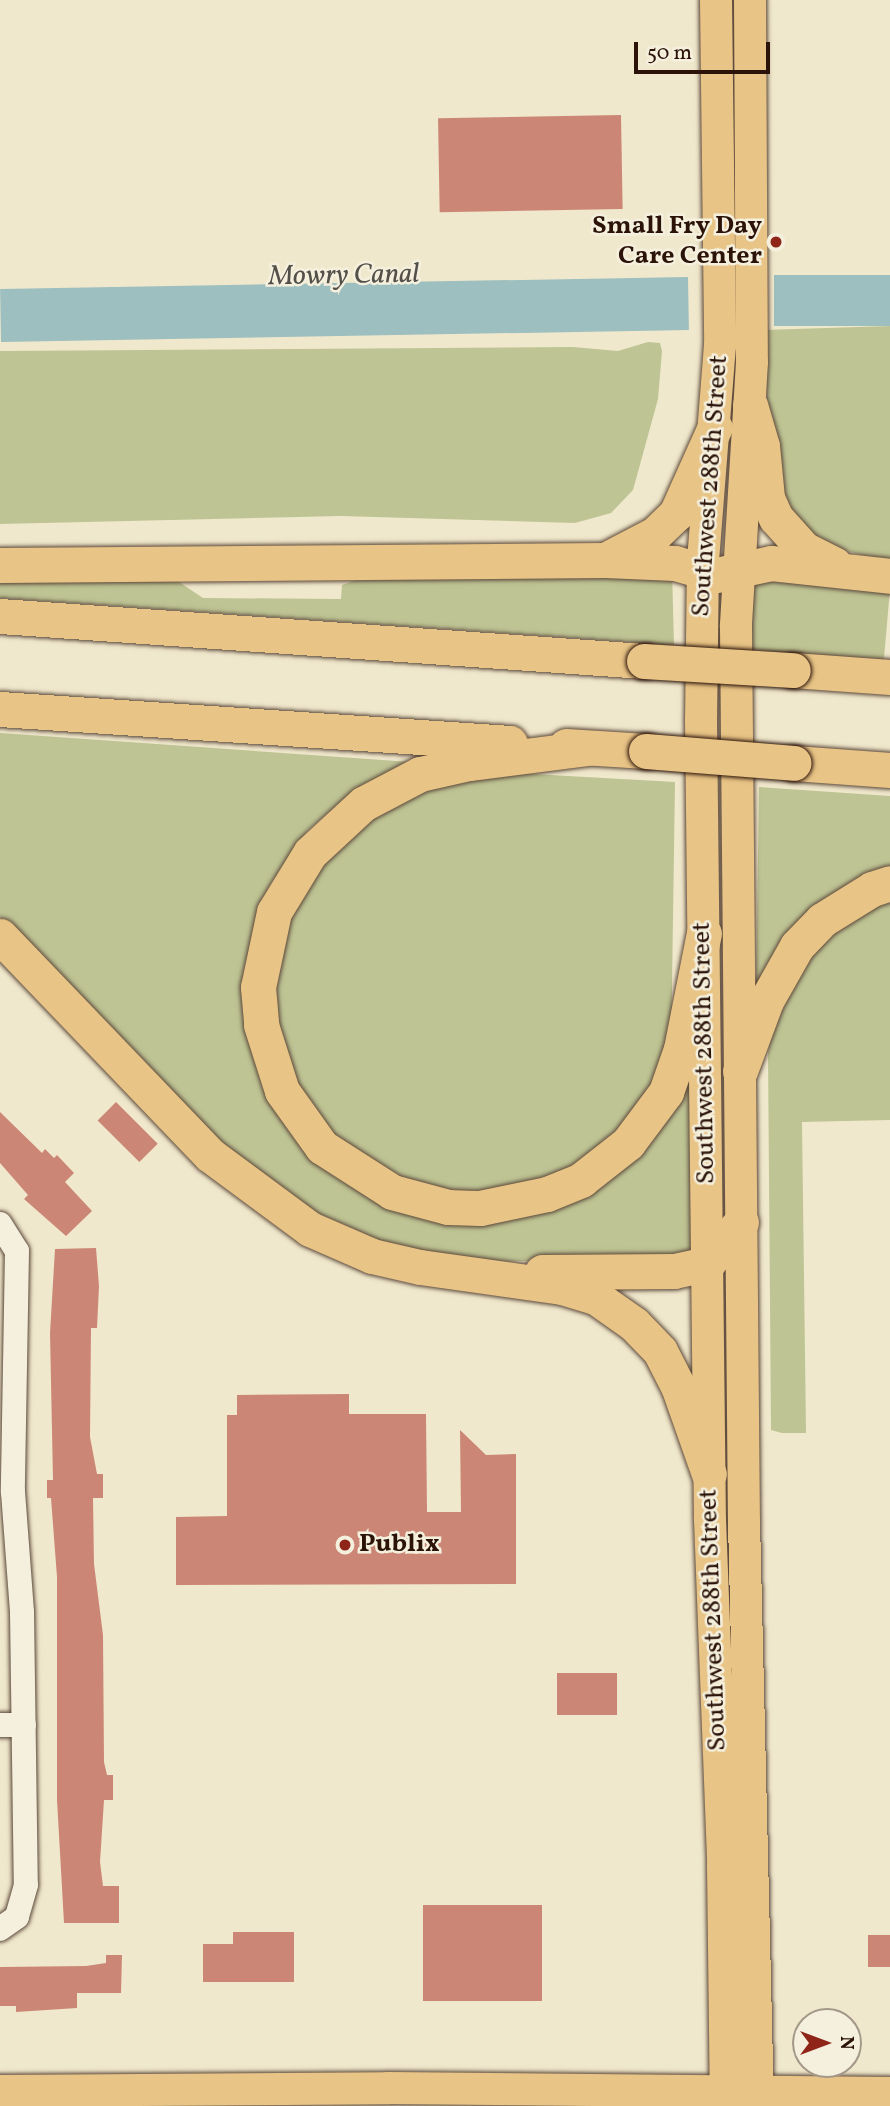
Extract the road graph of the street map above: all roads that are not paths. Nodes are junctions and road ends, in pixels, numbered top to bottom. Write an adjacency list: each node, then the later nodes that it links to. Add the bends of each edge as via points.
1 (716, 0): 4 (main road, Southwest 288th Street, via 720,345)
2 (750, 0): 3 (main road, Southwest 288th Street)
3 (750, 405): 7 (highway, via 767,498 776,518 804,549); 8 (main road, Southwest 288th Street)
4 (715, 427): 5 (highway, via 676,514 655,534); 9 (main road, Southwest 288th Street)
5 (604, 560): 6 (highway); 9 (highway, via 675,563)
6 (0, 565)
7 (843, 568): 8 (highway, via 764,563); 10 (highway)
8 (737, 571): 9 (highway); 19 (main road, Southwest 288th Street)
9 (702, 574): 17 (main road, Southwest 288th Street)
10 (890, 576)
11 (0, 616): 12 (highway, bridge)
12 (890, 677)
13 (0, 709): 14 (highway)
14 (588, 748): 15 (highway, bridge); 17 (highway, via 420,774 363,804 310,853 274,912 258,987 261,1025 282,1091 322,1147 392,1192 448,1207 480,1208 547,1194 581,1180 628,1143 666,1092 681,1049)
15 (890, 770)
16 (890, 883): 19 (highway, via 822,920 797,946 781,968)
17 (704, 933): 22 (main road, Southwest 288th Street)
18 (0, 936): 23 (highway, via 210,1155 310,1229 372,1256 473,1276)
19 (740, 1071): 20 (main road, Southwest 288th Street)
20 (741, 1222): 22 (highway); 30 (main road, Southwest 288th Street)
21 (0, 1224): 25 (street, via 17,1251 13,1492 22,1612)
22 (707, 1264): 23 (highway, via 674,1271 562,1269); 24 (main road, Southwest 288th Street)
23 (511, 1277): 24 (highway, via 597,1298 634,1324 660,1351 678,1386)
24 (709, 1474): 29 (main road, Southwest 288th Street, via 723,1855)
25 (12, 1725): 26 (street, via 24,1902 17,1917)
26 (0, 1929)
27 (0, 2091): 29 (main road)
28 (890, 2094): 30 (main road)
29 (726, 2099): 30 (main road)
30 (758, 2099)

